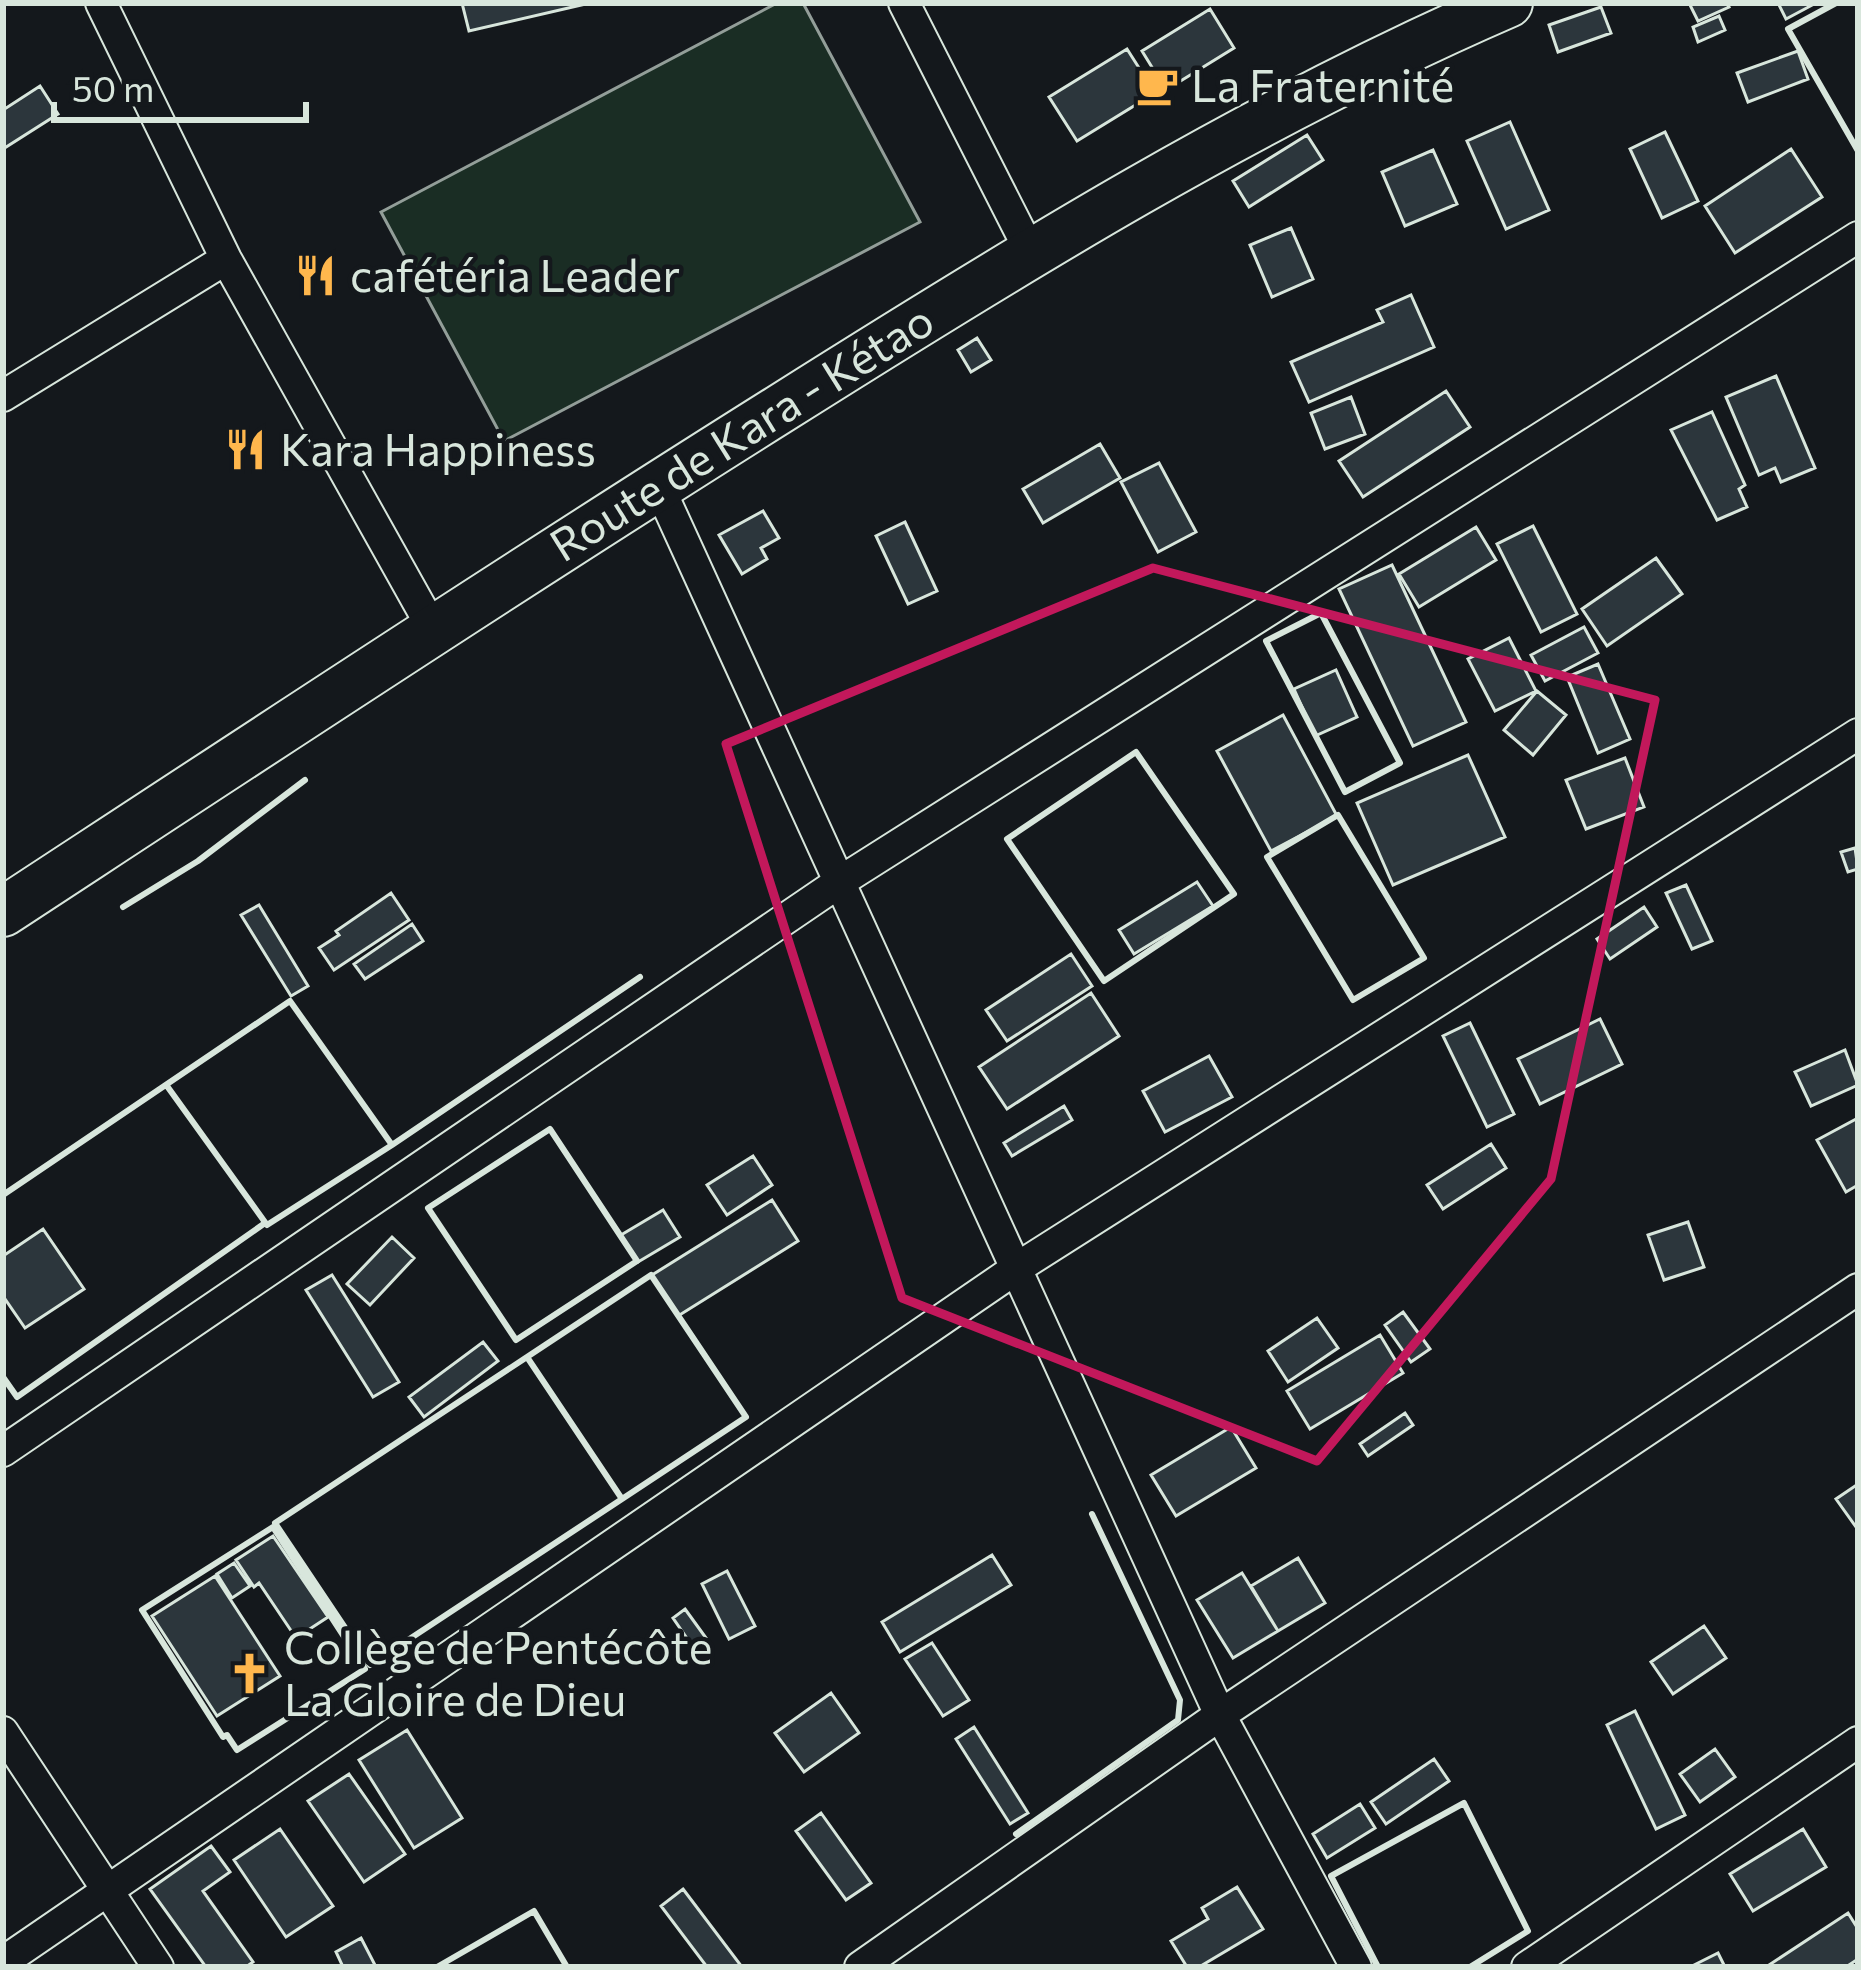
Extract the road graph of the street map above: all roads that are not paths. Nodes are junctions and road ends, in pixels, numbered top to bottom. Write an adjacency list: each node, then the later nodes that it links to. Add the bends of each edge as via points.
1 (101, 3): 6 (street)
2 (904, 3): 5 (street)
3 (1508, 3): 5 (main road, Route de Kara - Kétao, via 1207,148)
4 (1858, 237): 11 (street)
5 (1030, 251): 8 (main road, Route de Kara - Kétao)
6 (226, 259): 7 (street); 9 (street)
7 (3, 396)
8 (658, 485): 9 (main road, Route de Kara - Kétao); 11 (street)
9 (433, 629): 12 (main road, Route de Kara - Kétao)
10 (1858, 734): 13 (street)
11 (841, 881): 13 (street); 15 (street)
12 (3, 912)
13 (1017, 1268): 16 (street); 19 (street)
14 (1858, 1289): 16 (street)
15 (3, 1451)
16 (1220, 1715): 22 (street); 23 (street)
17 (3, 1732): 19 (street)
18 (1858, 1742): 24 (street)
19 (109, 1892): 20 (street); 21 (street)
20 (3, 1962)
21 (158, 1967)
22 (860, 1967)
23 (1356, 1967)
24 (1527, 1967)

